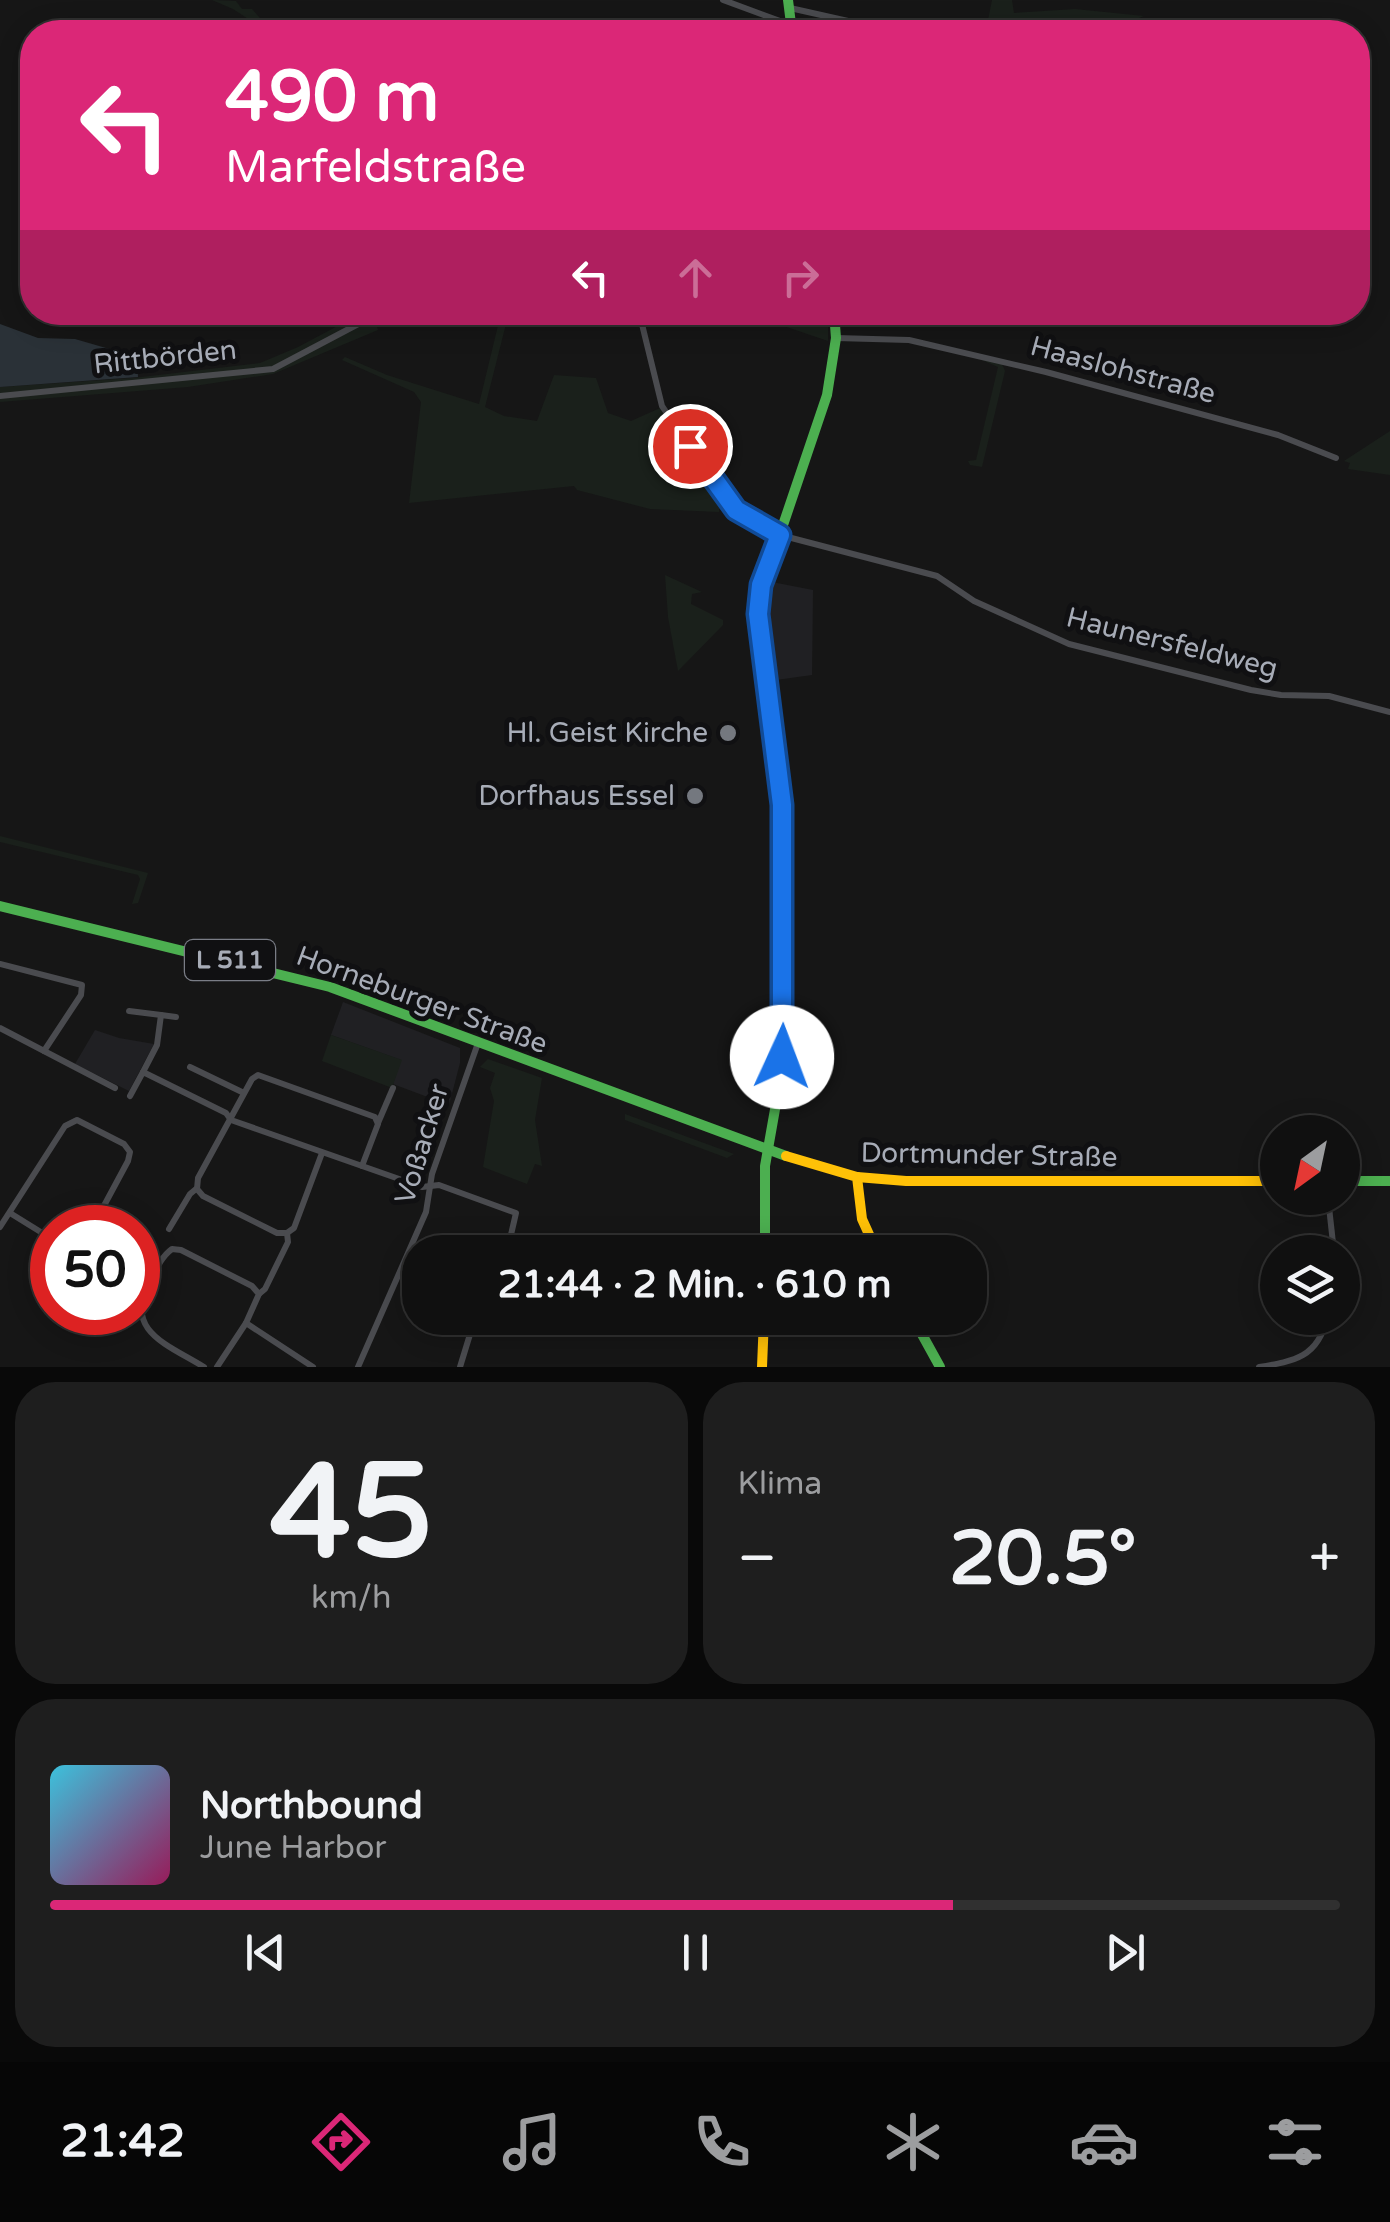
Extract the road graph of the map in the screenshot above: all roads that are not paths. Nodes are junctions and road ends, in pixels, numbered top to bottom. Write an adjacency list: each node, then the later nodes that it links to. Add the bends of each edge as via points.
1 (723, 0): 3 (street)
2 (788, 4): 4 (street)
3 (771, 20)
4 (850, 20)
5 (356, 325): 9 (street, Rittbörden, via 273,368)
6 (642, 325): 11 (street, Haunersfeldweg, via 662,406 725,499)
7 (835, 325): 8 (main road)
8 (836, 338): 10 (street, Haaslohstraße, via 894,337 1046,372 1278,435); 11 (main road, via 828,395)
9 (0, 396)
10 (1336, 458)
11 (780, 535): 12 (street, Haunersfeldweg, via 937,576 974,601 1070,644 1252,690 1329,696); 30 (main road, via 758,614 782,805 783,1034)
12 (1390, 712)
13 (0, 906): 19 (main road, Horneburger Straße / L 511, via 305,979)
14 (0, 964): 20 (street, via 82,985)
15 (128, 1011): 16 (street)
16 (161, 1015): 17 (street); 22 (street, via 157,1045)
17 (176, 1017)
18 (0, 1028): 20 (street)
19 (478, 1043): 27 (main road, Horneburger Straße / L 511); 37 (street, Voßacker)
20 (44, 1051): 23 (street)
21 (190, 1067): 25 (street)
22 (143, 1072): 26 (street); 28 (street)
23 (114, 1088)
24 (394, 1088): 29 (street)
25 (244, 1093): 28 (street); 29 (street, via 261,1075 371,1114)
26 (130, 1096)
27 (651, 1108): 30 (main road, Dortmunder Straße / L 511)
28 (231, 1120): 31 (street); 38 (street)
29 (378, 1124): 32 (street)
30 (766, 1150): 33 (main road, Dortmunder Straße / L 511); 46 (main road)
31 (322, 1153): 32 (street); 44 (street)
32 (362, 1166): 37 (street)
33 (857, 1177): 34 (main road, Dortmunder Straße); 47 (main road)
34 (1260, 1181)
35 (1360, 1181): 36 (main road)
36 (1390, 1181)
37 (430, 1188): 45 (street, via 439,1184 516,1213); 57 (street, Voßacker, via 426,1212)
38 (197, 1189): 43 (street); 44 (street)
39 (104, 1205): 40 (street, via 130,1152 77,1120 65,1126)
40 (10, 1213): 41 (street); 42 (street)
41 (30, 1225)
42 (0, 1227)
43 (169, 1229)
44 (287, 1233): 48 (street)
45 (511, 1235)
46 (766, 1235)
47 (870, 1235)
48 (259, 1294): 49 (street); 54 (street, via 181,1250 165,1255 141,1299 143,1322)
49 (246, 1324): 55 (street); 56 (street)
50 (470, 1335): 58 (street)
51 (763, 1335): 59 (main road)
52 (922, 1335): 60 (main road)
53 (1323, 1335): 61 (street, via 1308,1354)
54 (204, 1367)
55 (217, 1367)
56 (313, 1367)
57 (358, 1367)
58 (460, 1367)
59 (762, 1367)
60 (940, 1367)
61 (1258, 1367)

